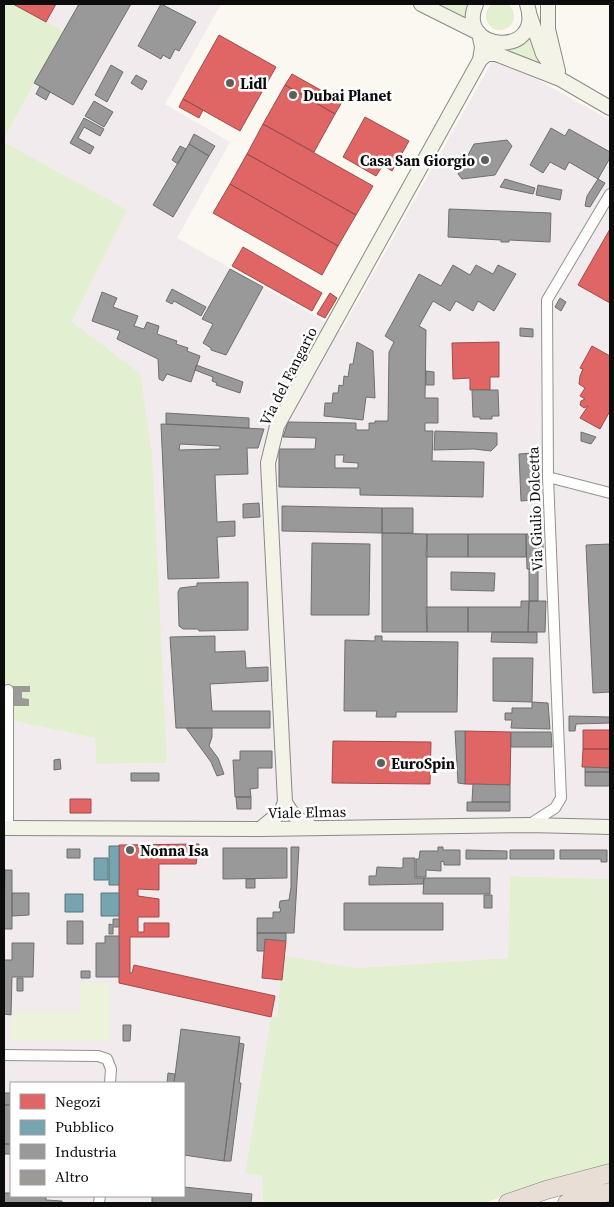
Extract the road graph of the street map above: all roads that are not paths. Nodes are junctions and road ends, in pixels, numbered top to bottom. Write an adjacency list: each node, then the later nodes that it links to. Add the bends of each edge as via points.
1 (421, 4): 5 (main road)
2 (476, 4): 5 (main road, via 473,17)
3 (548, 4): 7 (main road, via 548,29)
4 (529, 8): 5 (main road, via 524,32 510,42 493,42); 7 (main road, via 543,54)
5 (479, 33): 6 (main road)
6 (480, 60): 7 (main road, via 487,54 496,54); 13 (main road, Via del Fangario, via 277,426 268,463)
7 (560, 79): 8 (main road)
8 (610, 108)
9 (610, 194): 10 (street, Via Giulio Dolcetta, via 547,300)
10 (548, 477): 11 (street); 14 (street, Via Giulio Dolcetta, via 562,798 555,808)
11 (610, 494)
12 (8, 690): 16 (street)
13 (285, 802): 17 (main road, via 281,812); 18 (main road, via 294,817)
14 (529, 825): 15 (main road, Viale Elmas); 18 (main road, Viale Elmas)
15 (610, 827)
16 (6, 828): 17 (main road, Viale Elmas)
17 (260, 829): 18 (main road, Viale Elmas)
18 (315, 829)
19 (4, 1055): 20 (street, via 98,1056 107,1059 111,1069)
20 (110, 1082)
21 (610, 1173): 23 (highway)
22 (610, 1192): 24 (highway)
23 (508, 1203)
24 (567, 1203)

